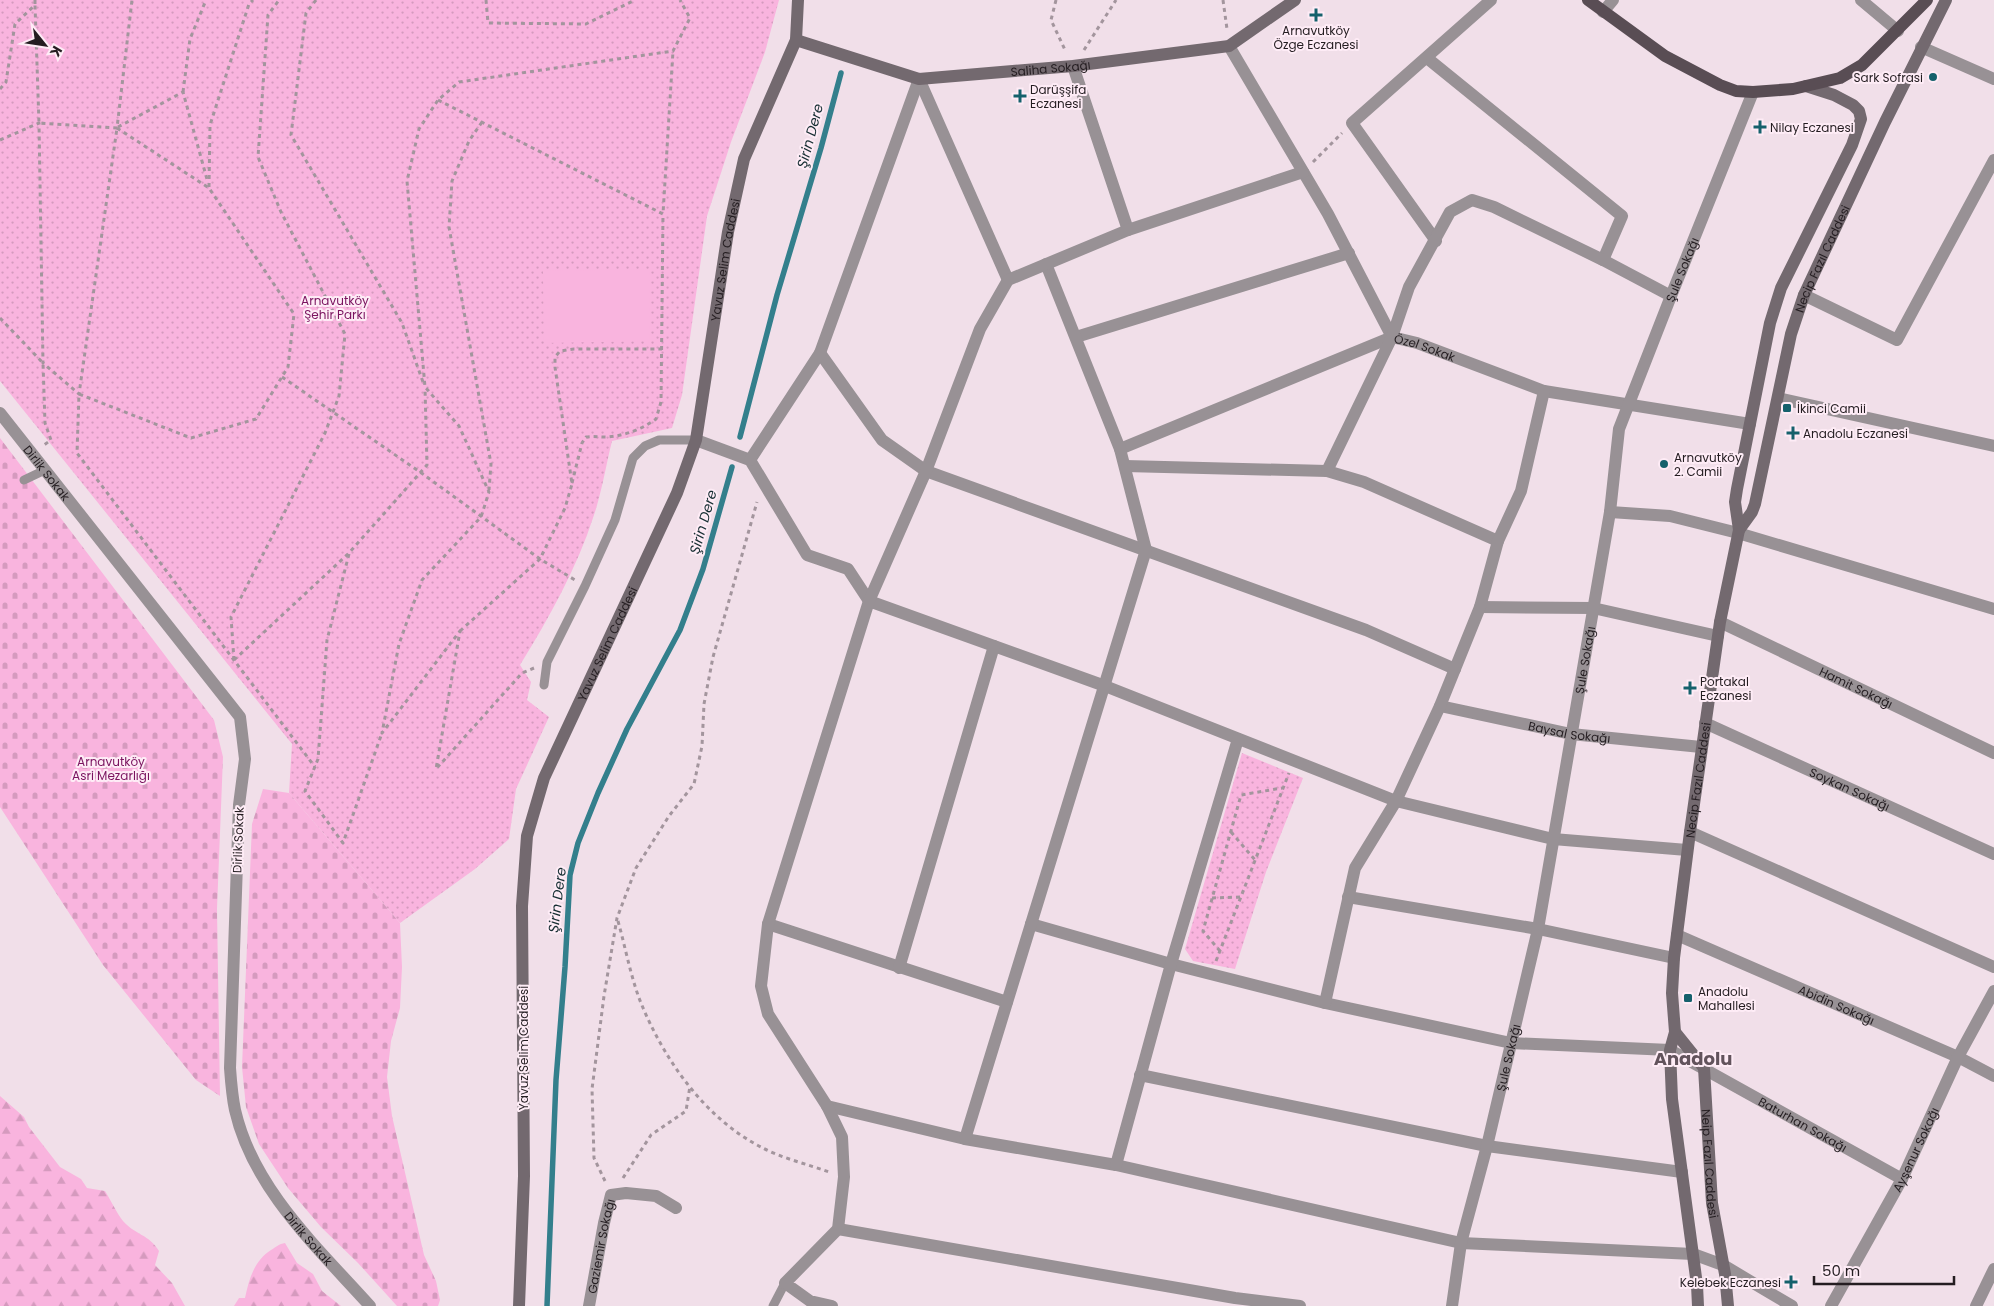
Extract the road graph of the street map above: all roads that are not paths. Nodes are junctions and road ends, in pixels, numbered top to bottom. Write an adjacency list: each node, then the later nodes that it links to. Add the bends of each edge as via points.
1 (798, 0): 11 (main road, Yavuz Selim Caddesi)
2 (1295, 0): 12 (main road, Saliha Sokağı)
3 (1490, 0): 14 (street)
4 (1588, 0): 9 (main road)
5 (1613, 0): 9 (street)
6 (1861, 0): 10 (street)
7 (1927, 0): 10 (main road)
8 (1946, 0): 13 (main road, Necip Fazıl Caddesi)
9 (1603, 12): 19 (main road, via 1665,56 1720,86)
10 (1898, 30): 18 (main road, via 1862,65 1840,78)
11 (796, 40): 16 (main road, Saliha Sokağı); 38 (main road, Yavuz Selim Caddesi, via 744,159 728,232)
12 (1229, 46): 15 (main road, Saliha Sokağı); 21 (street, Özel Sokak)
13 (1921, 47): 17 (street); 28 (main road, Necip Fazıl Caddesi)
14 (1427, 58): 23 (street, via 1352,123); 25 (street, via 1622,216)
15 (1073, 66): 16 (main road, Saliha Sokağı); 22 (street)
16 (919, 79): 27 (street); 32 (street)
17 (1994, 79)
18 (1806, 86): 19 (main road); 37 (main road, Necip Fazıl Caddesi, via 1853,105 1861,119 1852,145 1781,288 1770,323)
19 (1753, 92): 29 (street, Şule Sokağı)
20 (1994, 160): 28 (street, via 1898,340)
21 (1303, 172): 22 (street); 24 (street, Özel Sokak)
22 (1128, 230): 26 (street)
23 (1436, 241): 25 (street, via 1450,212 1472,200 1494,207); 30 (street, via 1409,288)
24 (1349, 253): 30 (street, Özel Sokak); 31 (street)
25 (1603, 260): 29 (street)
26 (1046, 264): 27 (street); 31 (street)
27 (1008, 280): 44 (street, via 980,329)
28 (1804, 295): 34 (main road, Necip Fazıl Caddesi)
29 (1671, 296): 35 (street, Şule Sokağı)
30 (1392, 336): 33 (street, Özel Sokak); 40 (street); 45 (street)
31 (1076, 338): 40 (street)
32 (820, 353): 41 (street); 44 (street, via 882,440)
33 (1544, 392): 35 (street, Özel Sokak); 49 (street, via 1521,491)
34 (1778, 398): 39 (street); 48 (main road, Necip Fazıl Caddesi, via 1755,504)
35 (1629, 406): 37 (street, Özel Sokak); 47 (street, Şule Sokağı, via 1619,429)
36 (0, 413): 43 (street, Dirlik Sokak)
37 (1750, 424): 48 (main road, Necip Fazıl Caddesi, via 1735,502)
38 (696, 440): 41 (street); 59 (lane, via 659,440 645,446 633,458 615,520 547,662); 105 (main road, Yavuz Selim Caddesi, via 677,493 544,778 527,836 522,906 524,1176)
39 (1994, 446)
40 (1120, 449): 42 (street)
41 (750, 460): 51 (street, via 807,555 848,569)
42 (1125, 466): 45 (street); 50 (street)
43 (45, 470): 46 (lane); 104 (street, Dirlik Sokak, via 240,716 245,759 239,805 230,1068 235,1110 269,1188 299,1229)
44 (926, 471): 50 (street); 51 (street)
45 (1327, 471): 49 (street, via 1364,482)
46 (24, 480)
47 (1610, 512): 48 (street, via 1670,516); 53 (street, Şule Sokağı)
48 (1738, 532): 54 (street); 55 (main road, Necip Fazıl Caddesi)
49 (1498, 541): 52 (street)
50 (1146, 550): 58 (street, via 1366,630); 60 (street)
51 (869, 601): 57 (street); 73 (street)
52 (1480, 607): 53 (street); 58 (street)
53 (1593, 608): 56 (street); 63 (street, Şule Sokağı)
54 (1994, 609)
55 (1720, 622): 56 (main road, Necip Fazıl Caddesi); 66 (street, Hamit Sokağı)
56 (1718, 636): 62 (main road, Necip Fazıl Caddesi)
57 (994, 646): 60 (street); 80 (street)
58 (1455, 669): 61 (street)
59 (544, 685)
60 (1106, 686): 64 (street); 74 (street)
61 (1440, 706): 63 (street, Baysal Sokağı); 67 (street)
62 (1705, 723): 65 (main road, Necip Fazıl Caddesi); 71 (street, Soykan Sokağı)
63 (1571, 734): 65 (street, Baysal Sokağı); 69 (street, Şule Sokağı)
64 (1238, 739): 67 (street); 78 (street)
65 (1701, 747): 68 (main road, Necip Fazıl Caddesi)
66 (1994, 753)
67 (1396, 801): 69 (street); 72 (street, via 1355,868)
68 (1690, 832): 70 (main road, Necip Fazıl Caddesi); 79 (street)
69 (1553, 839): 70 (street); 75 (street, Şule Sokağı)
70 (1687, 850): 76 (main road, Necip Fazıl Caddesi)
71 (1994, 854)
72 (1348, 897): 75 (street); 83 (street)
73 (768, 924): 80 (street); 91 (street, via 761,986 768,1014)
74 (1031, 924): 78 (street); 82 (street)
75 (1538, 930): 77 (street); 85 (street, Şule Sokağı)
76 (1677, 935): 77 (main road, Necip Fazıl Caddesi); 87 (street, Abidin Sokağı)
77 (1674, 958): 84 (main road, Necip Fazıl Caddesi)
78 (1171, 964): 83 (street); 89 (street)
79 (1994, 966)
80 (899, 968): 82 (street)
81 (1994, 991): 87 (street, Ayşenur Sokağı)
82 (1007, 1002): 92 (street)
83 (1325, 1003): 85 (street)
84 (1675, 1032): 86 (main road); 88 (main road)
85 (1512, 1043): 86 (street); 93 (street, Şule Sokağı)
86 (1670, 1050): 88 (street, Baturhan Sokağı); 95 (main road, via 1672,1099)
87 (1958, 1057): 90 (street, Abidin Sokağı); 96 (street, Ayşenur Sokağı)
88 (1704, 1068): 96 (street, Baturhan Sokağı); 101 (main road, Neip Fazıl Caddesi, via 1712,1203)
89 (1140, 1075): 93 (street); 94 (street)
90 (1994, 1076)
91 (826, 1106): 92 (street); 98 (street, via 842,1137 844,1177)
92 (965, 1139): 94 (street)
93 (1487, 1146): 95 (street); 99 (street, Şule Sokağı)
94 (1116, 1165): 99 (street)
95 (1682, 1172): 100 (main road)
96 (1902, 1179): 114 (street, Ayşenur Sokağı)
97 (676, 1208): 106 (street, Gaziemir Sokağı, via 656,1196 626,1193 611,1196)
98 (838, 1229): 103 (street); 109 (street, via 1235,1298)
99 (1461, 1243): 100 (street); 110 (street, Şule Sokağı)
100 (1693, 1254): 101 (street); 111 (main road)
101 (1723, 1265): 112 (main road, Neip Fazıl Caddesi); 113 (street)
102 (1994, 1269): 115 (street)
103 (784, 1283): 107 (lane); 108 (street, via 810,1301)
104 (370, 1306)
105 (519, 1306)
106 (589, 1306)
107 (773, 1306)
108 (832, 1306)
109 (1300, 1306)
110 (1452, 1306)
111 (1698, 1306)
112 (1728, 1306)
113 (1792, 1306)
114 (1831, 1306)
115 (1976, 1306)

